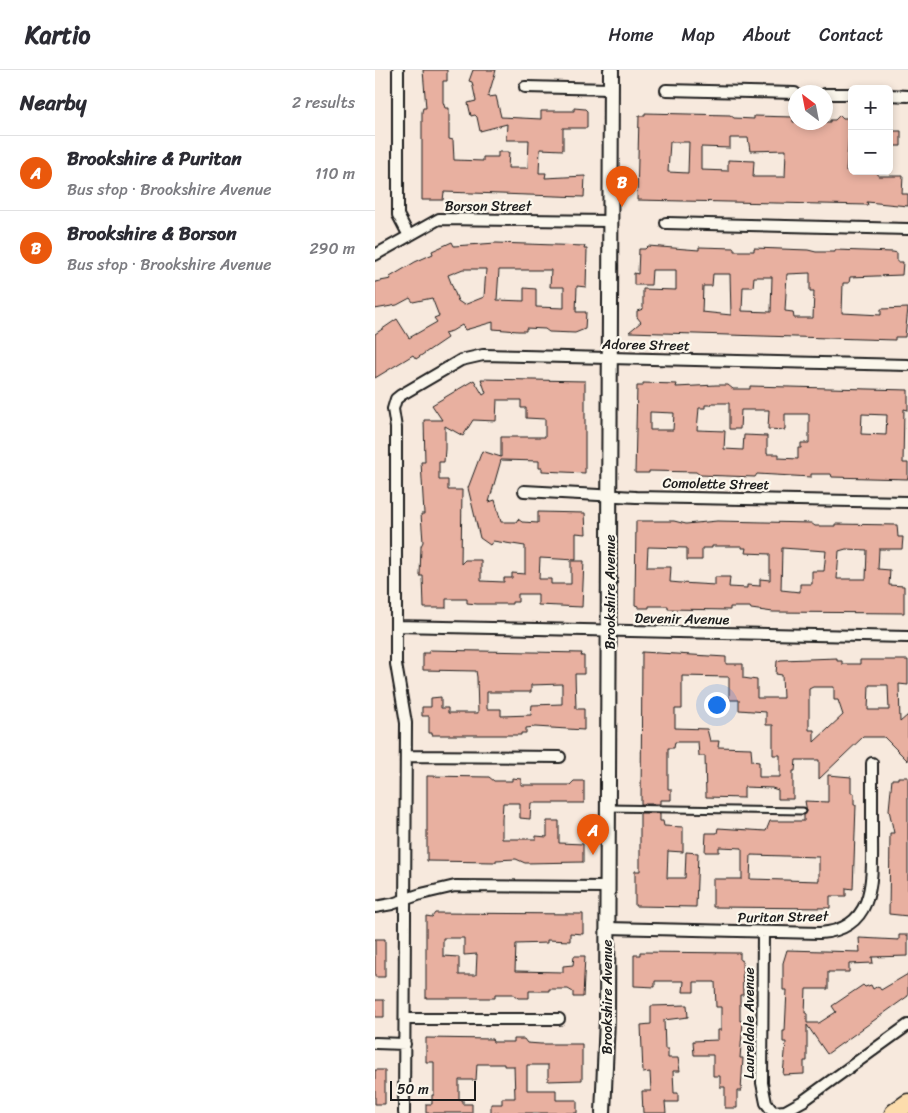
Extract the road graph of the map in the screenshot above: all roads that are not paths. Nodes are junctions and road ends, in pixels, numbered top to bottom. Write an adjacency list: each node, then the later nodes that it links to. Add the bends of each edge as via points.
1 (398, 70): 14 (street, via 398,215)
2 (611, 70): 4 (street, Brookshire Avenue)
3 (525, 87): 4 (street)
4 (611, 89): 11 (street, Brookshire Avenue)
5 (666, 90): 6 (street)
6 (788, 93)
7 (833, 94): 8 (street)
8 (848, 94)
9 (893, 95): 10 (street)
10 (908, 96)
11 (611, 221): 14 (street, Borson Street, via 445,219 430,223); 16 (street, Brookshire Avenue)
12 (666, 223): 13 (street)
13 (908, 229)
14 (409, 236): 15 (street, Borson Street)
15 (375, 255)
16 (610, 358): 17 (street, Adoree Street); 19 (street, Brookshire Avenue); 21 (street, Adoree Street, via 471,356 396,399 393,409 396,428)
17 (908, 365)
18 (524, 492): 19 (street, Comolette Street)
19 (610, 495): 20 (street, Comolette Street); 22 (street, Brookshire Avenue)
20 (908, 502)
21 (396, 626): 22 (street, Devenir Avenue); 24 (street, via 396,664 405,713)
22 (609, 631): 23 (street, Devenir Avenue); 27 (street, Brookshire Avenue)
23 (908, 637)
24 (406, 756): 25 (street); 30 (street)
25 (560, 757)
26 (872, 762): 33 (street, Puritan Street, via 872,884 862,912 848,924 830,931)
27 (608, 808): 28 (lane); 29 (street, Brookshire Avenue)
28 (803, 811)
29 (607, 887): 30 (street, via 455,886); 32 (street, Brookshire Avenue)
30 (405, 900): 31 (street); 34 (street)
31 (375, 907)
32 (607, 928): 33 (street, Puritan Street); 41 (street, Brookshire Avenue, via 607,1055)
33 (763, 932): 36 (street, Laureldale Avenue, via 762,1083 766,1103 773,1112 788,1110 803,1101)
34 (405, 1018): 35 (street); 38 (street)
35 (559, 1019)
36 (908, 1025)
37 (375, 1044): 38 (street)
38 (405, 1044): 40 (street)
39 (908, 1103): 42 (highway)
40 (404, 1113)
41 (603, 1113)
42 (894, 1113)

